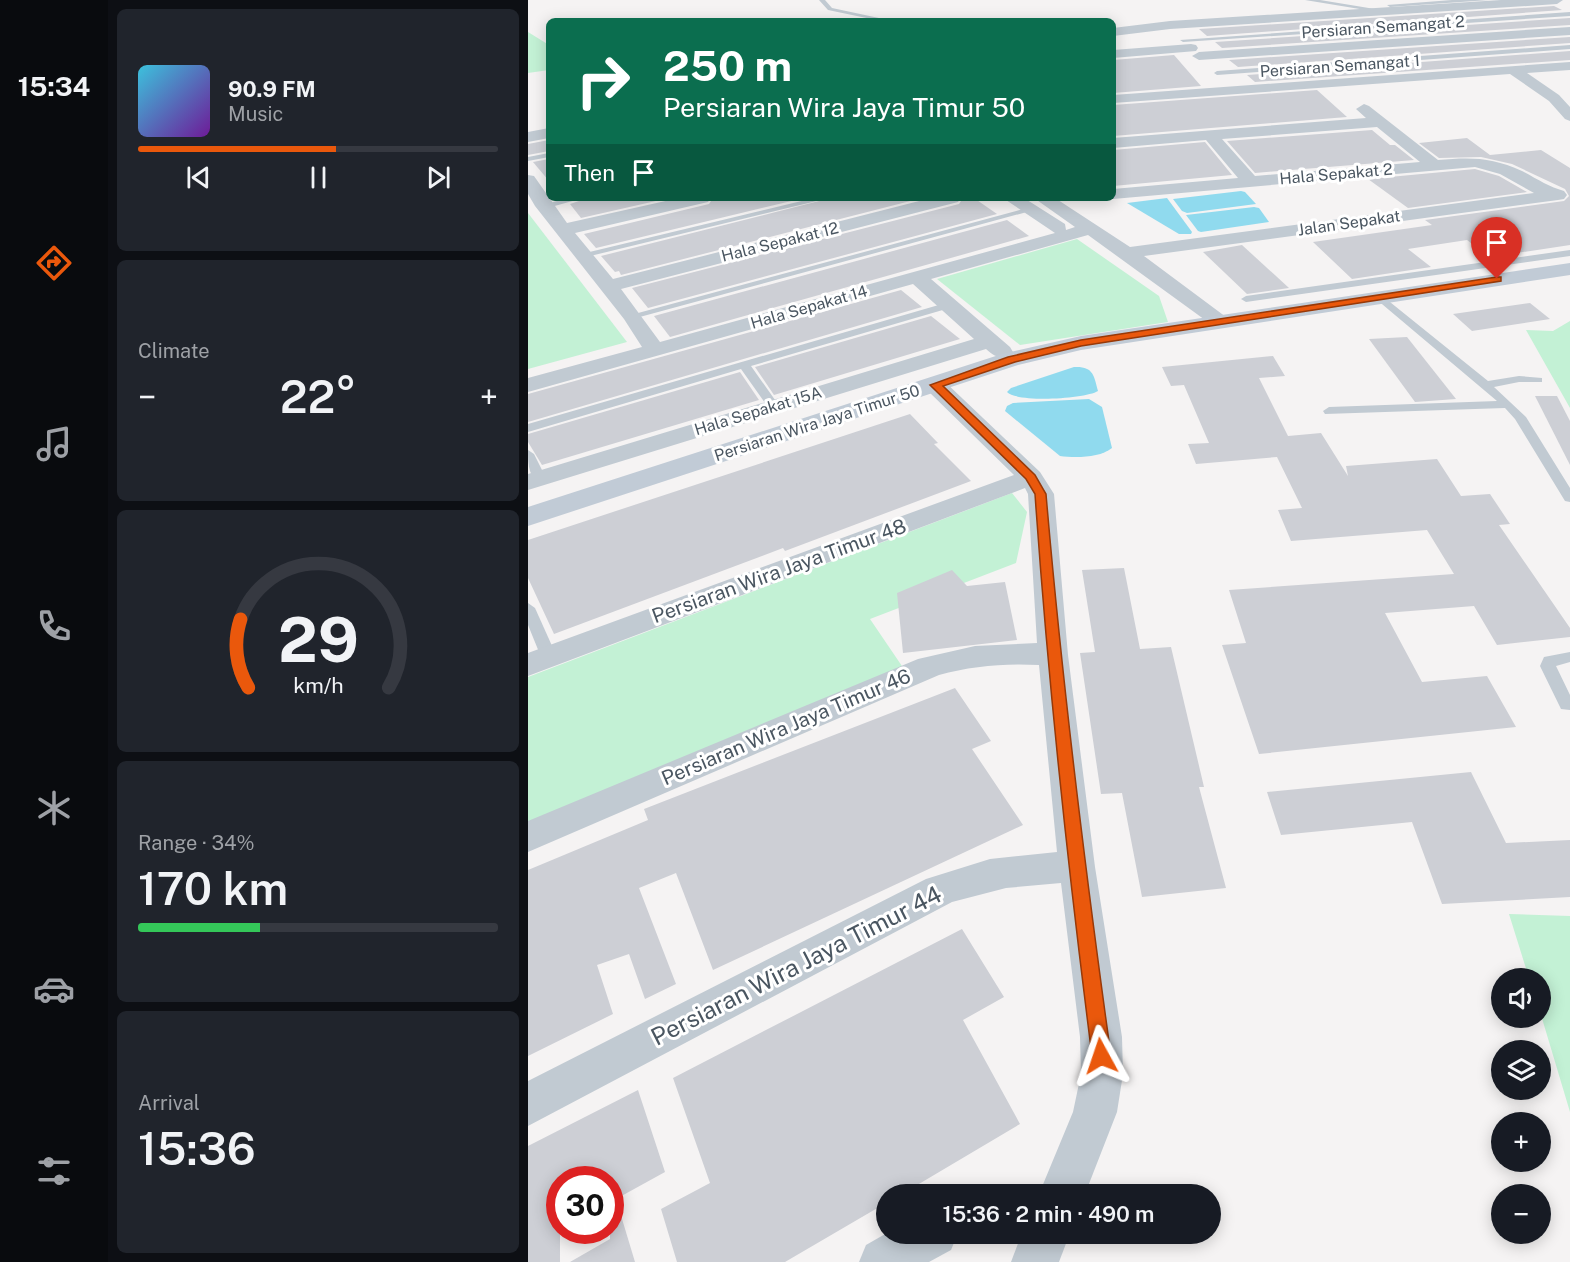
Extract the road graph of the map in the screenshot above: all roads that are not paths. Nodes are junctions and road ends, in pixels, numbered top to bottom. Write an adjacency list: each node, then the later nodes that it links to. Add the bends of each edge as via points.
1 (822, 0): 8 (lane, via 830,9)
2 (1308, 0): 6 (lane)
3 (1486, 0): 6 (lane)
4 (1557, 0): 5 (street)
5 (1510, 1): 6 (street)
6 (1389, 7): 9 (street); 10 (street)
7 (1570, 14): 9 (lane)
8 (875, 18)
9 (1414, 24): 13 (street); 15 (lane)
10 (1170, 25): 12 (street); 15 (street)
11 (1570, 31): 13 (street, Persiaran Semangat 2)
12 (1116, 32)
13 (1437, 39): 15 (street, Persiaran Semangat 2); 17 (street)
14 (1570, 47): 17 (lane)
15 (1191, 48): 16 (street, Persiaran Semangat 2); 21 (street)
16 (1116, 54)
17 (1459, 54): 20 (street); 21 (lane)
18 (1570, 66): 19 (street, Persiaran Semangat 1)
19 (1513, 70): 20 (street, Persiaran Semangat 1); 24 (street)
20 (1486, 72): 22 (street, Persiaran Semangat 1)
21 (1217, 73): 23 (street)
22 (1334, 85): 23 (street, Persiaran Semangat 1); 28 (street)
23 (1236, 92): 25 (street, Persiaran Semangat 1)
24 (1554, 98): 26 (street); 27 (street)
25 (1116, 99)
26 (1570, 99)
27 (1570, 117)
28 (1380, 122): 30 (street); 35 (street)
29 (546, 134): 31 (street)
30 (1210, 135): 32 (street); 36 (street)
31 (528, 137)
32 (1116, 143)
33 (546, 156): 34 (lane)
34 (528, 159)
35 (1434, 165): 36 (street, Hala Sepakat 2); 40 (street, Hala Sepakat 2, via 1494,164)
36 (1250, 181): 39 (street, Hala Sepakat 2)
37 (536, 182): 48 (street)
38 (1570, 193): 40 (street, Jalan Sepakat)
39 (1116, 194)
40 (1551, 196): 52 (street, Jalan Sepakat)
41 (566, 201): 48 (lane)
42 (689, 201): 50 (street)
43 (812, 201): 54 (lane)
44 (940, 201): 58 (street, Hala Sepakat 12)
45 (1028, 201): 47 (street)
46 (1068, 201): 47 (street)
47 (1043, 204): 49 (street); 51 (street); 62 (lane)
48 (543, 206): 50 (street)
49 (1090, 229): 51 (street, Hala Sepakat 14); 52 (street)
50 (562, 230): 54 (street)
51 (1068, 235): 57 (street, Hala Sepakat 14)
52 (1127, 253): 63 (street)
53 (1570, 253): 56 (lane)
54 (582, 255): 58 (street)
55 (1570, 269): 56 (street, Persiaran Wira Jaya Timur 50)
56 (1488, 273): 59 (street, Persiaran Wira Jaya Timur 50); 60 (lane)
57 (916, 277): 61 (street); 65 (street, Hala Sepakat 14)
58 (608, 286): 62 (street)
59 (1380, 297): 63 (street, Persiaran Wira Jaya Timur 50); 69 (lane)
60 (1246, 299)
61 (949, 305): 64 (street); 67 (lane)
62 (632, 316): 65 (street)
63 (1219, 321): 66 (street, Persiaran Wira Jaya Timur 50, via 1081,343)
64 (989, 341): 66 (street); 73 (street, Hala Sepakat 15A)
65 (655, 350): 70 (street, Hala Sepakat 14)
66 (1011, 359): 71 (street, Persiaran Wira Jaya Timur 50)
67 (744, 365): 73 (lane); 75 (lane)
68 (1538, 380): 69 (lane)
69 (1485, 384): 72 (lane)
70 (528, 385)
71 (936, 385): 77 (street); 80 (street, Persiaran Wira Jaya Timur 50)
72 (1508, 404): 74 (lane); 79 (lane)
73 (774, 407): 78 (street, Hala Sepakat 15A)
74 (1329, 411)
75 (528, 428)
76 (528, 454): 78 (lane)
77 (1031, 477): 82 (street, via 1041,494); 84 (street, Persiaran Wira Jaya Timur 48)
78 (534, 480)
79 (1570, 498)
80 (528, 517)
81 (528, 608): 84 (lane)
82 (1053, 655): 86 (street, Persiaran Wira Jaya Timur 46, via 989,653 929,667); 87 (street)
83 (1570, 657): 85 (lane, via 1549,661 1548,666)
84 (538, 661)
85 (1567, 705)
86 (528, 837)
87 (1077, 867): 88 (street, Persiaran Wira Jaya Timur 44, via 1008,870 939,890); 89 (street, via 1101,1037 1102,1074 1095,1112)
88 (528, 1104)
89 (1066, 1184)
90 (915, 1244): 91 (street)
91 (883, 1262)

